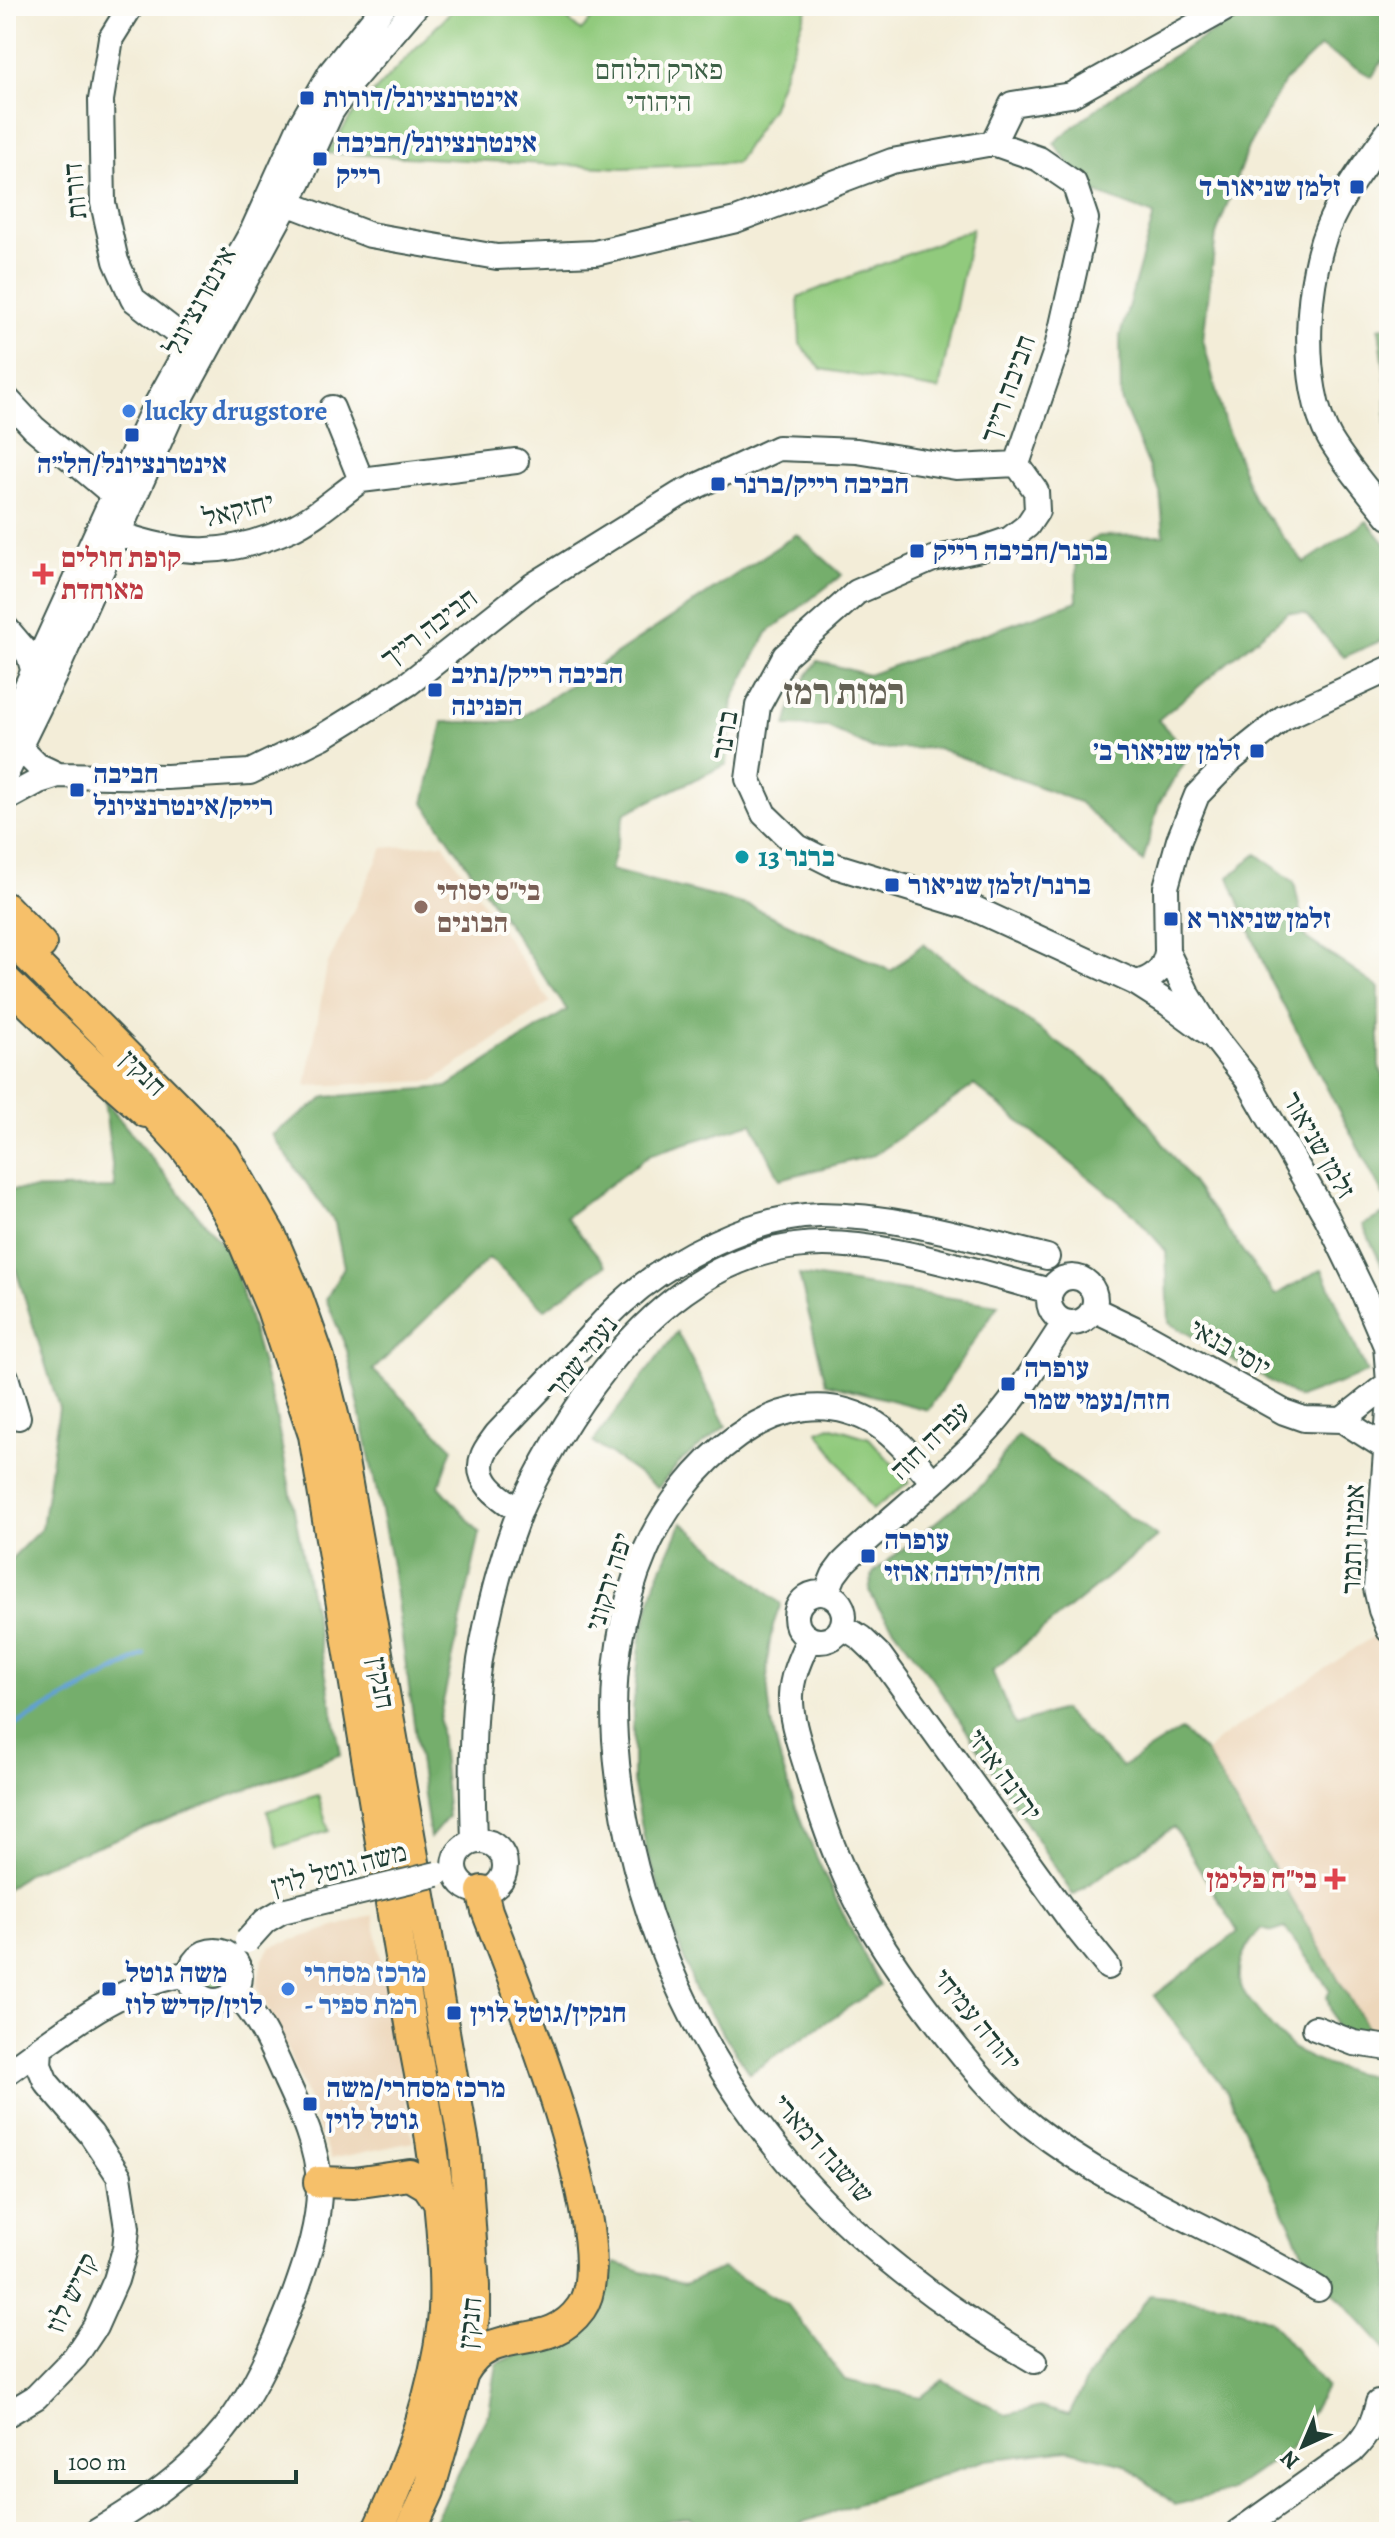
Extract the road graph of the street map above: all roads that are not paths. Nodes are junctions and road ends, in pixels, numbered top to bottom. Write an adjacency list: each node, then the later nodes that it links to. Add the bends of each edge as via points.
1 (131, 6): 9 (street, דורות, via 111,38 101,100 103,203 116,261 133,299)
2 (384, 6): 8 (street, אינטרנציונל, via 323,84)
3 (416, 6): 7 (street, אינטרנציונל, via 331,112)
4 (1230, 6): 6 (street, via 1071,95 1012,104)
5 (1389, 131): 16 (street, via 1344,196 1321,248 1311,302 1310,375 1329,437)
6 (993, 143): 7 (street, חביבה רייך, via 892,161 736,220 595,253 497,257 370,235 321,217 304,197); 13 (street, חביבה רייך, via 1039,159 1074,183 1086,219 1057,348)
7 (293, 193): 8 (street); 17 (street, אינטרנציונל, via 169,420)
8 (261, 213): 9 (street, אינטרנציונל)
9 (191, 344): 15 (street, אינטרנציונל)
10 (6, 398): 15 (street)
11 (332, 408): 14 (street)
12 (516, 461): 14 (street, יחזקאל)
13 (1017, 464): 24 (street, חביבה רייך, via 956,467 857,451 778,448 680,494 532,586 409,683 288,755 250,772); 31 (street, ברנר, via 1036,491 1037,511 1027,526 1010,539 933,559 857,592 785,656 758,706 748,779 764,814 798,847 836,866 973,908)
14 (361, 480): 17 (street, יחזקאל, via 291,529 242,545 207,552 155,546)
15 (114, 495): 18 (street, אינטרנציונל)
16 (1389, 517)
17 (117, 533): 22 (street, אינטרנציונל, via 54,676)
18 (58, 621): 19 (street, via 35,637); 21 (street, אינטרנציונל)
19 (10, 631): 21 (street, via 29,655)
20 (1389, 669): 28 (street, זלמן שניאור, via 1283,718 1197,795 1166,887)
21 (29, 683): 22 (street)
22 (14, 736): 23 (street, אינטרנציונל); 24 (street, via 37,765)
23 (6, 774)
24 (58, 775): 25 (street)
25 (6, 799)
26 (6, 908): 34 (main road, via 87,991)
27 (6, 934): 34 (main road, חנקין)
28 (1167, 952): 31 (street, via 1161,969); 32 (street, זלמן שניאור)
29 (6, 955): 33 (main road, חנקין)
30 (6, 981): 33 (main road)
31 (1136, 983): 32 (street, ברנר)
32 (1214, 1037): 40 (street, זלמן שניאור, via 1247,1079 1333,1230 1386,1346)
33 (183, 1145): 65 (main road, חנקין, via 241,1236 314,1435)
34 (224, 1154): 68 (main road, חנקין, via 294,1289 319,1358 339,1439 465,2150)
35 (1047, 1257): 46 (street, via 875,1219 819,1215 741,1231 662,1272 623,1301 497,1434 482,1457 482,1473 496,1495)
36 (1050, 1291): 37 (street, via 1066,1277 1081,1278 1095,1295); 38 (street, via 1049,1306); 46 (street, נעמי שמר, via 868,1247 827,1244 793,1246 720,1270 659,1312 604,1368 547,1457)
37 (1093, 1309): 38 (street, via 1079,1322); 43 (street, יוסי בנאי, via 1284,1412 1304,1419)
38 (1065, 1322): 45 (street, עפרה חזה, via 984,1435)
39 (6, 1377): 42 (street)
40 (1389, 1382): 43 (street)
41 (1389, 1411): 44 (street)
42 (18, 1417)
43 (1342, 1420): 44 (street)
44 (1386, 1448): 49 (street, אמנון ותמר, via 1376,1588)
45 (933, 1482): 47 (street, עפרה חזה, via 843,1563); 54 (street, יפה ירקוני, via 878,1425 857,1414 799,1407 739,1433 660,1520 629,1598 615,1689 620,1781)
46 (520, 1511): 51 (street, נעמי שמר, via 480,1660 473,1716)
47 (826, 1594): 48 (street, via 842,1610); 50 (street, via 810,1595 799,1605 798,1628)
48 (842, 1626): 50 (street, via 824,1640); 56 (street, ירדנה ארזי, via 880,1656)
49 (1389, 1630)
50 (809, 1638): 69 (street, יהודה עמיחי, via 794,1672 791,1698 820,1813 860,1906 953,2043 1003,2100 1075,2157)
51 (474, 1841): 52 (street); 53 (street, via 490,1842 505,1861 503,1878)
52 (446, 1871): 53 (street); 55 (street, משה גוטל לוין, bridge, via 282,1911)
53 (482, 1891): 70 (main road, via 544,2061 590,2234 588,2296 582,2307 562,2328)
54 (646, 1909): 71 (street, שושנה דמארי, via 709,2048 788,2162 888,2259 988,2334)
55 (239, 1949): 57 (street, via 206,1952 194,1961); 58 (street, via 240,1979)
56 (1108, 1967)
57 (190, 1974): 58 (street, via 194,1989 206,1999 221,2000); 61 (street, via 163,1977 127,1992)
58 (234, 1992): 66 (street, via 263,2030 296,2100)
59 (1315, 2028): 60 (street, via 1354,2043)
60 (1389, 2048)
61 (40, 2049): 62 (street); 64 (street, קדיש לוז, via 46,2082)
62 (6, 2073)
63 (6, 2089): 64 (street, via 18,2080 32,2079)
64 (61, 2099): 74 (street, קדיש לוז, via 119,2176 125,2249 95,2327 75,2357 36,2397)
65 (431, 2128): 66 (main road, via 409,2159 351,2168); 67 (main road, חנקין)
66 (319, 2182): 67 (main road, via 410,2175 427,2185); 76 (street, via 309,2255 277,2340 224,2430 147,2501)
67 (440, 2204): 77 (main road, חנקין, via 443,2322 411,2449)
68 (474, 2286): 70 (main road, via 490,2325 504,2336); 72 (main road, חנקין, via 472,2334)
69 (1318, 2289)
70 (520, 2339): 72 (main road, via 486,2347)
71 (1035, 2361)
72 (462, 2375): 78 (main road, חנקין, via 429,2491)
73 (1378, 2403): 75 (street, via 1372,2426 1352,2451)
74 (6, 2415)
75 (1269, 2512): 79 (street); 80 (street)
76 (96, 2532)
77 (377, 2532)
78 (410, 2532)
79 (1238, 2532)
80 (1251, 2532)

